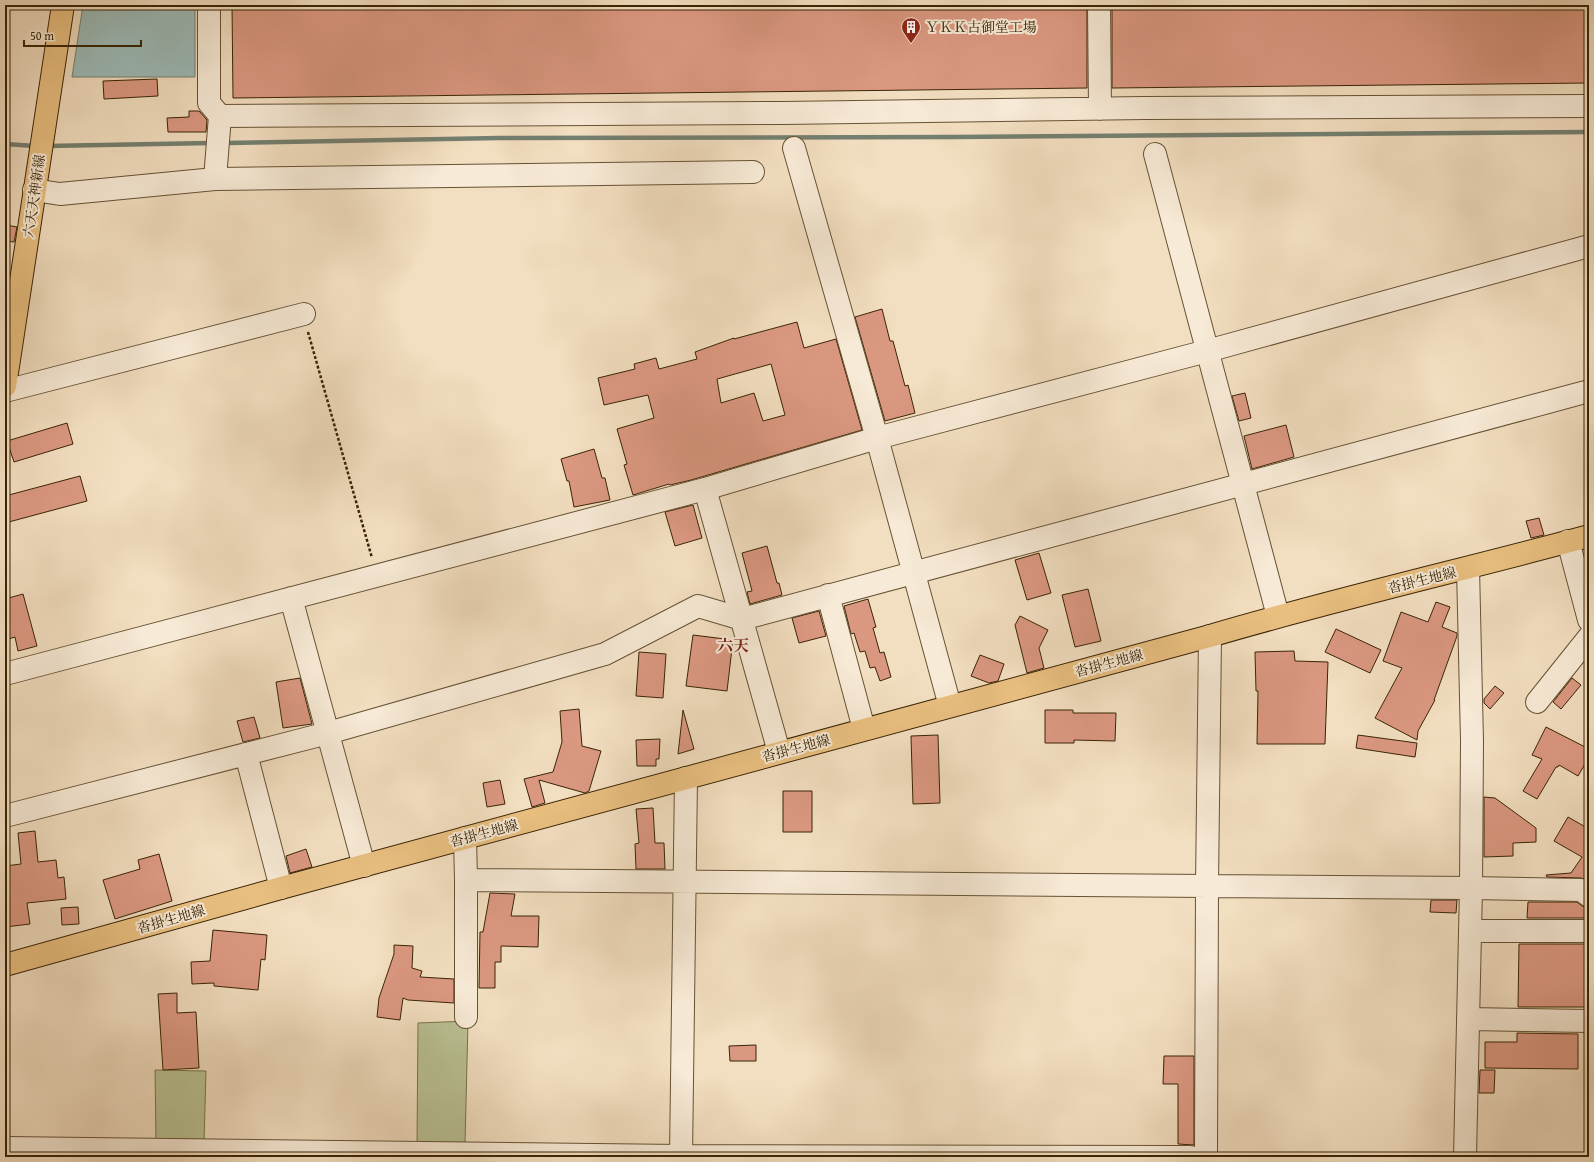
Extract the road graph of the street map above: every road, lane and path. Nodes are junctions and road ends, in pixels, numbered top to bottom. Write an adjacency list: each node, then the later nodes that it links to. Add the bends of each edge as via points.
1 (63, 5): 11 (main road, 六天天神新線)
2 (209, 5): 6 (street, via 209,103)
3 (1099, 5): 5 (street)
4 (1589, 106): 5 (street)
5 (1100, 109): 6 (street)
6 (220, 116): 10 (street)
7 (794, 148): 18 (street)
8 (1155, 154): 14 (street)
9 (753, 172): 10 (street)
10 (215, 179): 11 (street, via 60,194)
11 (34, 190): 15 (main road, 六天天神新線)
12 (1589, 246): 14 (street)
13 (304, 314): 16 (street); 25 (path)
14 (1207, 351): 18 (street); 19 (street)
15 (5, 386)
16 (5, 390)
17 (1589, 391): 19 (street)
18 (878, 438): 20 (street); 24 (street)
19 (1242, 484): 24 (street); 28 (street)
20 (705, 489): 25 (street); 29 (street)
21 (1589, 536): 22 (main road, 沓掛生地線)
22 (1568, 541): 23 (main road, 沓掛生地線); 30 (street)
23 (1468, 568): 28 (main road, 沓掛生地線); 48 (street, via 1472,741)
24 (914, 572): 26 (street); 35 (street)
25 (377, 575): 27 (street)
26 (828, 595): 29 (street); 36 (street)
27 (291, 598): 33 (street); 37 (street)
28 (1278, 616): 31 (main road, 沓掛生地線)
29 (742, 619): 37 (street, via 698,606 605,654); 38 (street)
30 (1589, 620)
31 (1210, 636): 35 (main road, 沓掛生地線); 46 (street)
32 (1589, 637): 34 (street)
33 (5, 674)
34 (1537, 702)
35 (950, 706): 36 (main road, 沓掛生地線)
36 (864, 729): 38 (main road, 沓掛生地線)
37 (328, 733): 39 (street); 43 (street)
38 (779, 752): 40 (main road, 沓掛生地線)
39 (246, 754): 41 (street); 47 (street)
40 (686, 778): 42 (main road, 沓掛生地線); 45 (street)
41 (5, 816)
42 (465, 838): 43 (main road, 沓掛生地線); 44 (street)
43 (364, 866): 47 (main road, 沓掛生地線)
44 (466, 880): 45 (street); 53 (street)
45 (684, 882): 46 (street); 57 (street)
46 (1206, 886): 48 (street); 59 (street)
47 (281, 888): 52 (main road, 沓掛生地線)
48 (1471, 888): 49 (street, via 1581,890); 50 (street)
49 (1589, 896)
50 (1470, 931): 51 (street); 54 (street)
51 (1589, 931)
52 (5, 965)
53 (466, 1017)
54 (1468, 1019): 55 (street); 60 (street)
55 (1589, 1021)
56 (5, 1148): 57 (street)
57 (681, 1157): 58 (street)
58 (1190, 1157)
59 (1206, 1157)
60 (1466, 1157)

